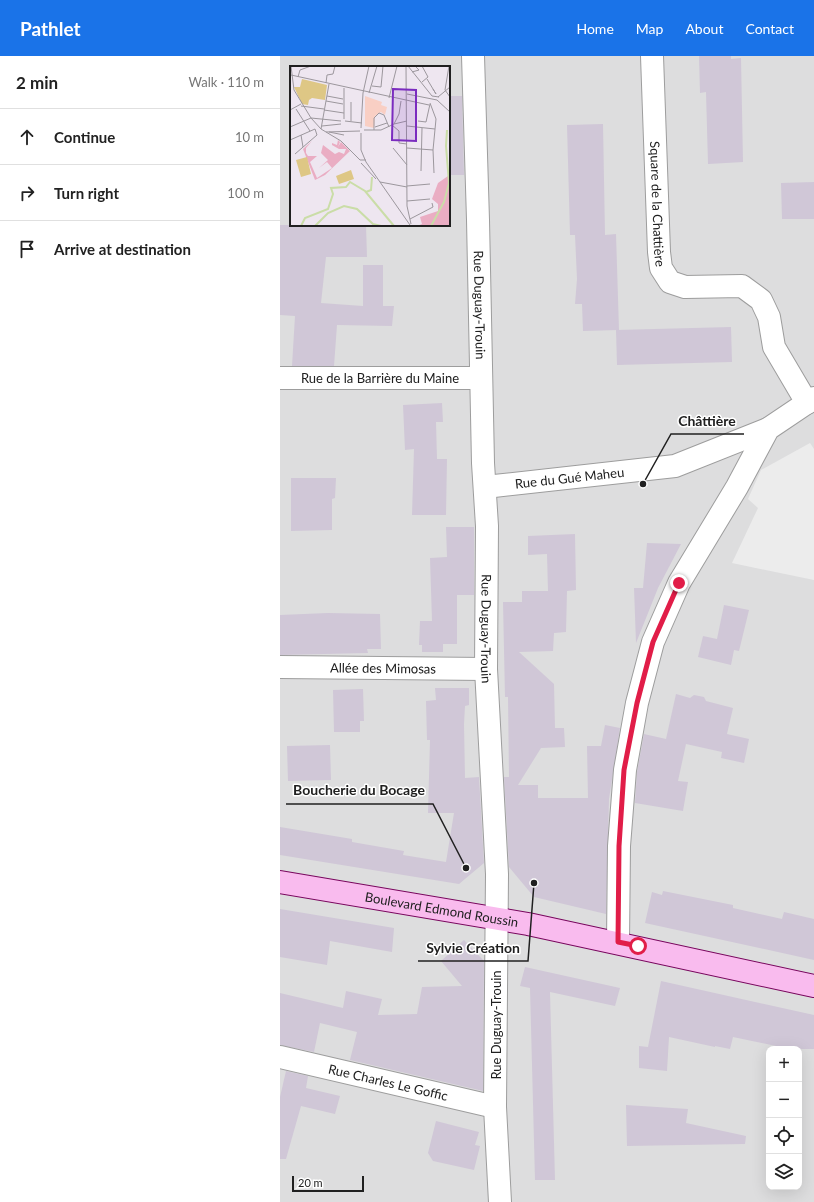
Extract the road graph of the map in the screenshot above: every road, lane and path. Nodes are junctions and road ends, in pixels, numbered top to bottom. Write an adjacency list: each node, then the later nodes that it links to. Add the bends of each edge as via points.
1 (473, 56): 4 (street, Rue Duguay-Trouin)
2 (652, 56): 5 (street, Square de la Chattière, via 658,252 661,268 670,282 685,287 742,286 761,300 769,317 774,347)
3 (280, 378): 4 (street, Rue de la Barrière du Maine)
4 (480, 378): 7 (street, Rue Duguay-Trouin)
5 (810, 401): 6 (street, Rue du Gué Maheu)
6 (768, 429): 7 (street, Rue du Gué Maheu, via 675,466); 12 (street, via 737,487 679,583 653,642 637,703 624,770 619,846)
7 (485, 487): 9 (street, Rue Duguay-Trouin)
8 (280, 667): 9 (street, Allée des Mimosas)
9 (486, 669): 11 (street, Rue Duguay-Trouin)
10 (280, 882): 11 (street, Boulevard Edmond Roussin)
11 (497, 918): 12 (street, Boulevard Edmond Roussin); 15 (street, Rue Duguay-Trouin)
12 (618, 942): 13 (street, Boulevard Edmond Roussin)
13 (814, 986)
14 (280, 1057): 15 (street, Rue Charles Le Goffic)
15 (496, 1107): 16 (street, Rue Duguay-Trouin)
16 (500, 1202)

